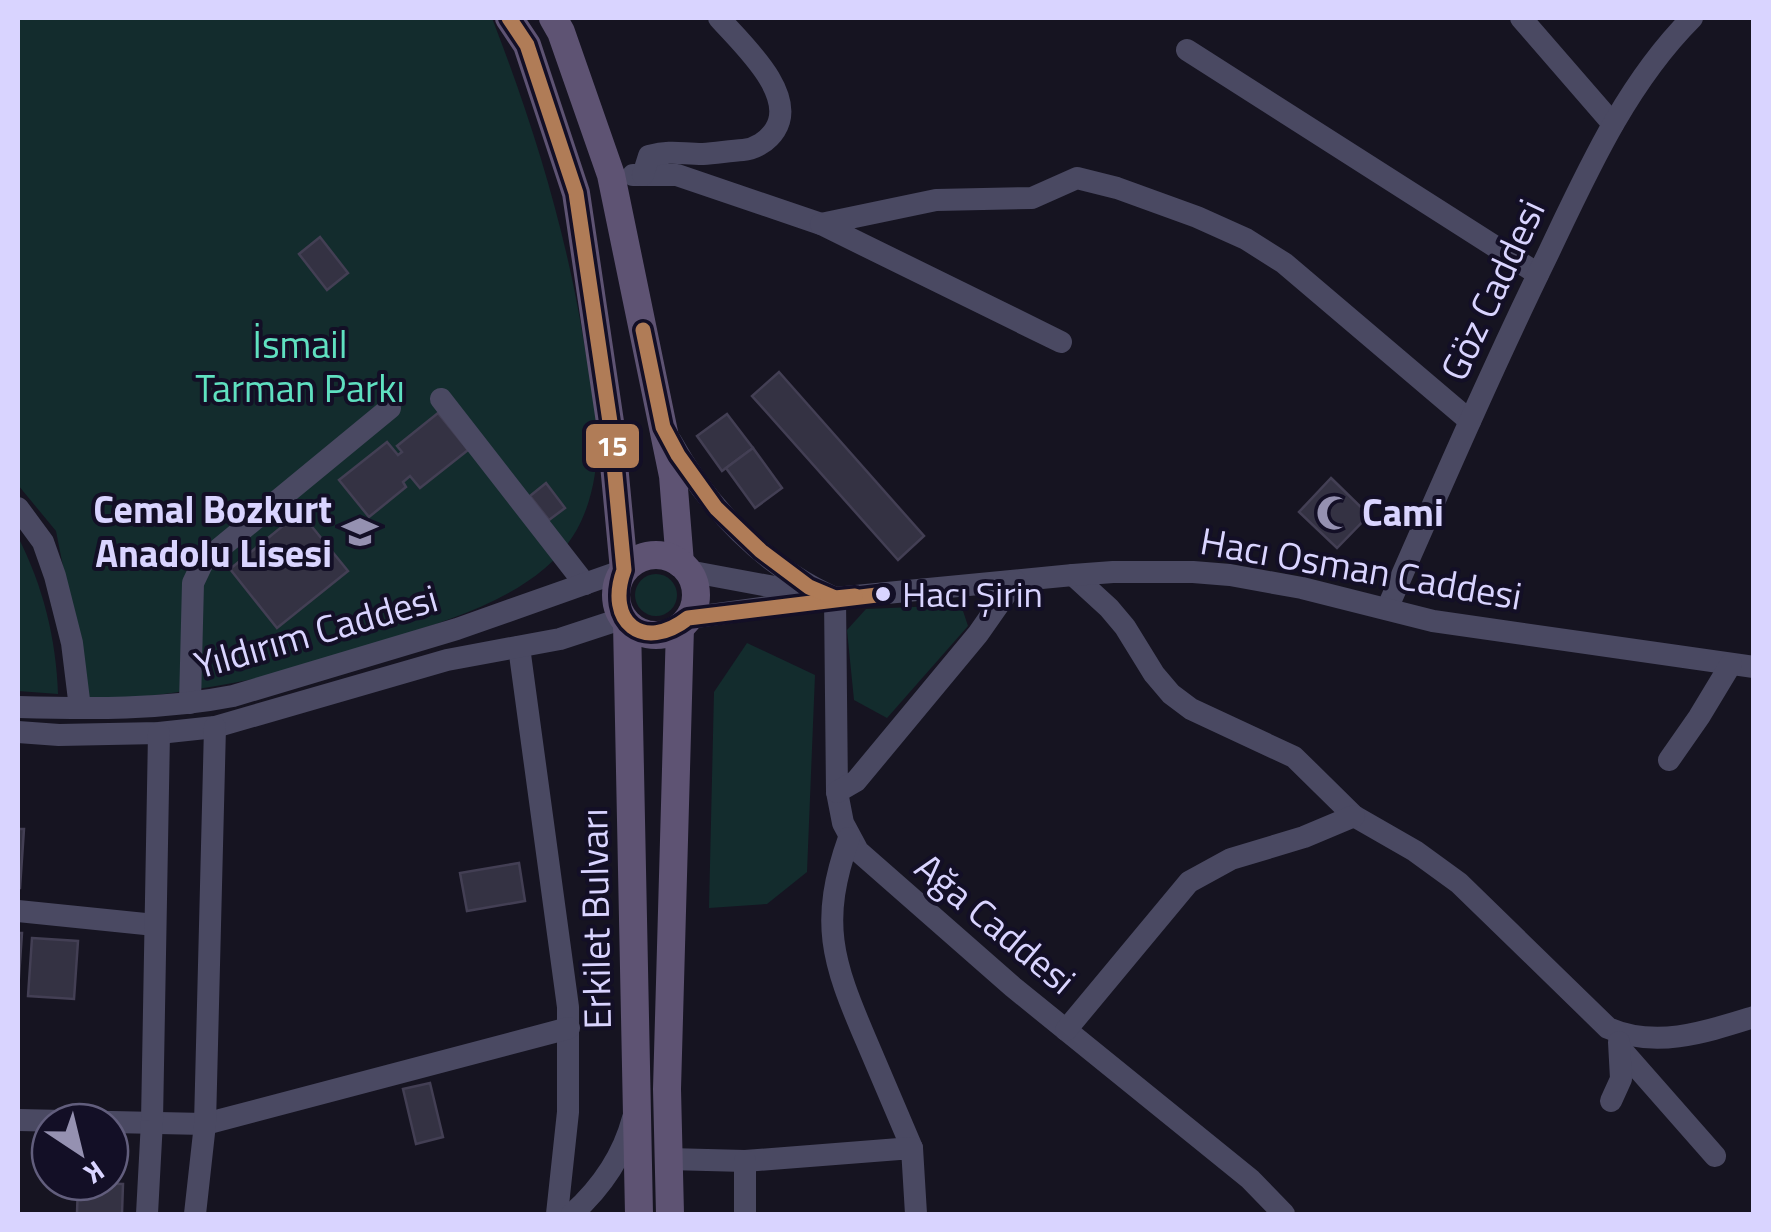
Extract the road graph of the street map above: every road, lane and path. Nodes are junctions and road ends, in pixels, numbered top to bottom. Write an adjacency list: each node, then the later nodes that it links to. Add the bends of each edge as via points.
1 (510, 18): 19 (main road, via 527,45 576,193)
2 (553, 18): 8 (main road)
3 (719, 18): 9 (street, via 774,85 778,126 752,148 649,156)
4 (1521, 18): 7 (street)
5 (1692, 18): 7 (street, Göz Caddesi)
6 (1187, 50): 11 (street)
7 (1613, 124): 11 (street, Göz Caddesi)
8 (611, 175): 9 (street); 16 (main road)
9 (643, 175): 10 (street, via 677,175)
10 (821, 224): 12 (street); 15 (street, via 936,200 1032,198 1076,178 1117,188 1197,217 1284,262)
11 (1538, 274): 15 (street, Göz Caddesi)
12 (1061, 342)
13 (441, 399): 22 (street)
14 (390, 408): 29 (street, via 199,568)
15 (1470, 421): 24 (street, Göz Caddesi)
16 (663, 427): 18 (main road); 23 (street, via 696,482 738,531 784,570)
17 (18, 508): 31 (street, via 44,542 56,576)
18 (684, 567): 19 (main road, via 653,555); 23 (street); 26 (main road, via 696,598)
19 (624, 570): 22 (street, Yıldırım Caddesi); 25 (main road, via 616,592)
20 (1073, 575): 21 (street, Hacı Osman Caddesi); 24 (street, Hacı Osman Caddesi, via 1230,575); 37 (street, via 1125,627 1171,694 1294,758)
21 (1015, 581): 23 (street, Hacı Osman Caddesi); 36 (street, via 856,781)
22 (585, 584): 29 (street, Yıldırım Caddesi, via 263,688)
23 (835, 598): 26 (street); 36 (street, Ağa Caddesi)
24 (1387, 610): 28 (street, Hacı Osman Caddesi)
25 (626, 621): 26 (main road, via 658,635); 27 (street, Yıldırım Caddesi); 46 (main road, Erkilet Bulvarı)
26 (684, 623): 52 (main road, Erkilet Bulvarı)
27 (518, 647): 32 (street, Yıldırım Caddesi, via 447,660); 42 (street)
28 (1742, 665): 35 (street)
29 (190, 703): 31 (street, Yıldırım Caddesi)
30 (18, 707): 31 (street, Yıldırım Caddesi)
31 (80, 708)
32 (214, 728): 34 (street, Yıldırım Caddesi); 49 (street)
33 (18, 732): 34 (street, Yıldırım Caddesi)
34 (159, 733): 40 (street)
35 (1668, 760)
36 (837, 792): 38 (street, Ağa Caddesi)
37 (1354, 816): 43 (street, via 1230,859 1189,882); 44 (street, via 1458,883)
38 (849, 838): 43 (street, Ağa Caddesi); 50 (street, via 832,907 835,954)
39 (18, 912): 40 (street)
40 (156, 926): 48 (street)
41 (1754, 1016): 44 (street, via 1688,1035)
42 (569, 1028): 49 (street); 56 (street)
43 (1066, 1030): 62 (street, Ağa Caddesi)
44 (1619, 1040): 45 (street, via 1621,1080); 51 (street)
45 (1611, 1101)
46 (636, 1105): 57 (street, via 618,1158); 58 (main road, Erkilet Bulvarı)
47 (18, 1120): 48 (street)
48 (152, 1121): 49 (street); 54 (street)
49 (204, 1124): 55 (street)
50 (912, 1148): 53 (street); 61 (street)
51 (1715, 1156)
52 (668, 1159): 53 (street); 59 (main road, Erkilet Bulvarı)
53 (744, 1162): 60 (street)
54 (147, 1214)
55 (195, 1214)
56 (557, 1214)
57 (572, 1214)
58 (639, 1214)
59 (670, 1214)
60 (745, 1214)
61 (916, 1214)
62 (1284, 1214)

